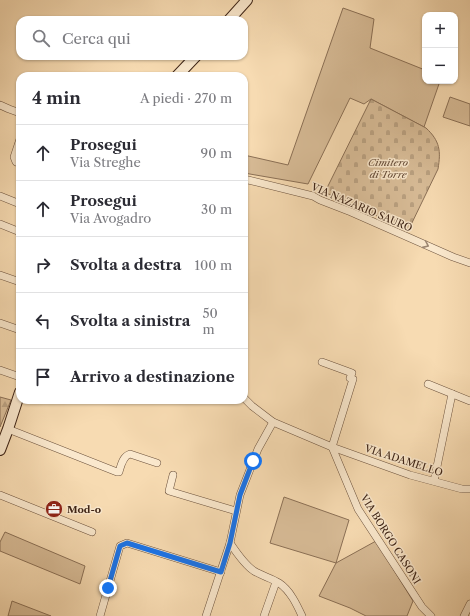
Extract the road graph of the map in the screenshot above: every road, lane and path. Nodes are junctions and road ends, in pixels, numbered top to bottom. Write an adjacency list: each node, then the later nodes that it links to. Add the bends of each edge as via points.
1 (247, 0): 2 (street)
2 (233, 16)
3 (192, 60): 4 (street)
4 (181, 72)
5 (0, 105): 6 (street)
6 (16, 112)
7 (16, 151): 8 (street)
8 (16, 162)
9 (248, 180): 14 (street, VIA NAZARIO SAURO, one-way to 14, via 313,196)
10 (0, 196): 11 (street)
11 (16, 202)
12 (0, 224): 13 (street)
13 (16, 230)
14 (470, 263)
15 (0, 275): 16 (street)
16 (16, 281)
17 (0, 323): 18 (street)
18 (16, 329)
19 (322, 362): 30 (street, via 352,373 350,378 353,379)
20 (0, 370): 21 (street)
21 (16, 376)
22 (428, 384): 23 (street)
23 (452, 394): 24 (street); 33 (street)
24 (470, 401)
25 (248, 402): 27 (street)
26 (16, 404): 28 (street)
27 (273, 422): 30 (street); 36 (street, via 258,449)
28 (8, 429): 29 (street); 31 (street, via 117,472 125,457 130,454)
29 (2, 446)
30 (332, 446): 33 (street, VIA ADAMELLO, via 410,475); 46 (street, VIA BORGO CASONI, via 358,509 422,607)
31 (157, 463)
32 (173, 475): 36 (street, via 169,491)
33 (434, 481): 34 (street, VIA ADAMELLO)
34 (470, 489)
35 (0, 495): 37 (street)
36 (236, 511): 38 (street)
37 (92, 532)
38 (230, 543): 39 (street); 40 (street, via 254,571)
39 (221, 572): 42 (street, via 127,543 120,546); 43 (street)
40 (276, 582): 44 (street); 45 (street, via 290,595)
41 (470, 604): 47 (street)
42 (100, 616)
43 (206, 616)
44 (264, 616)
45 (302, 616)
46 (432, 616)
47 (464, 616)

